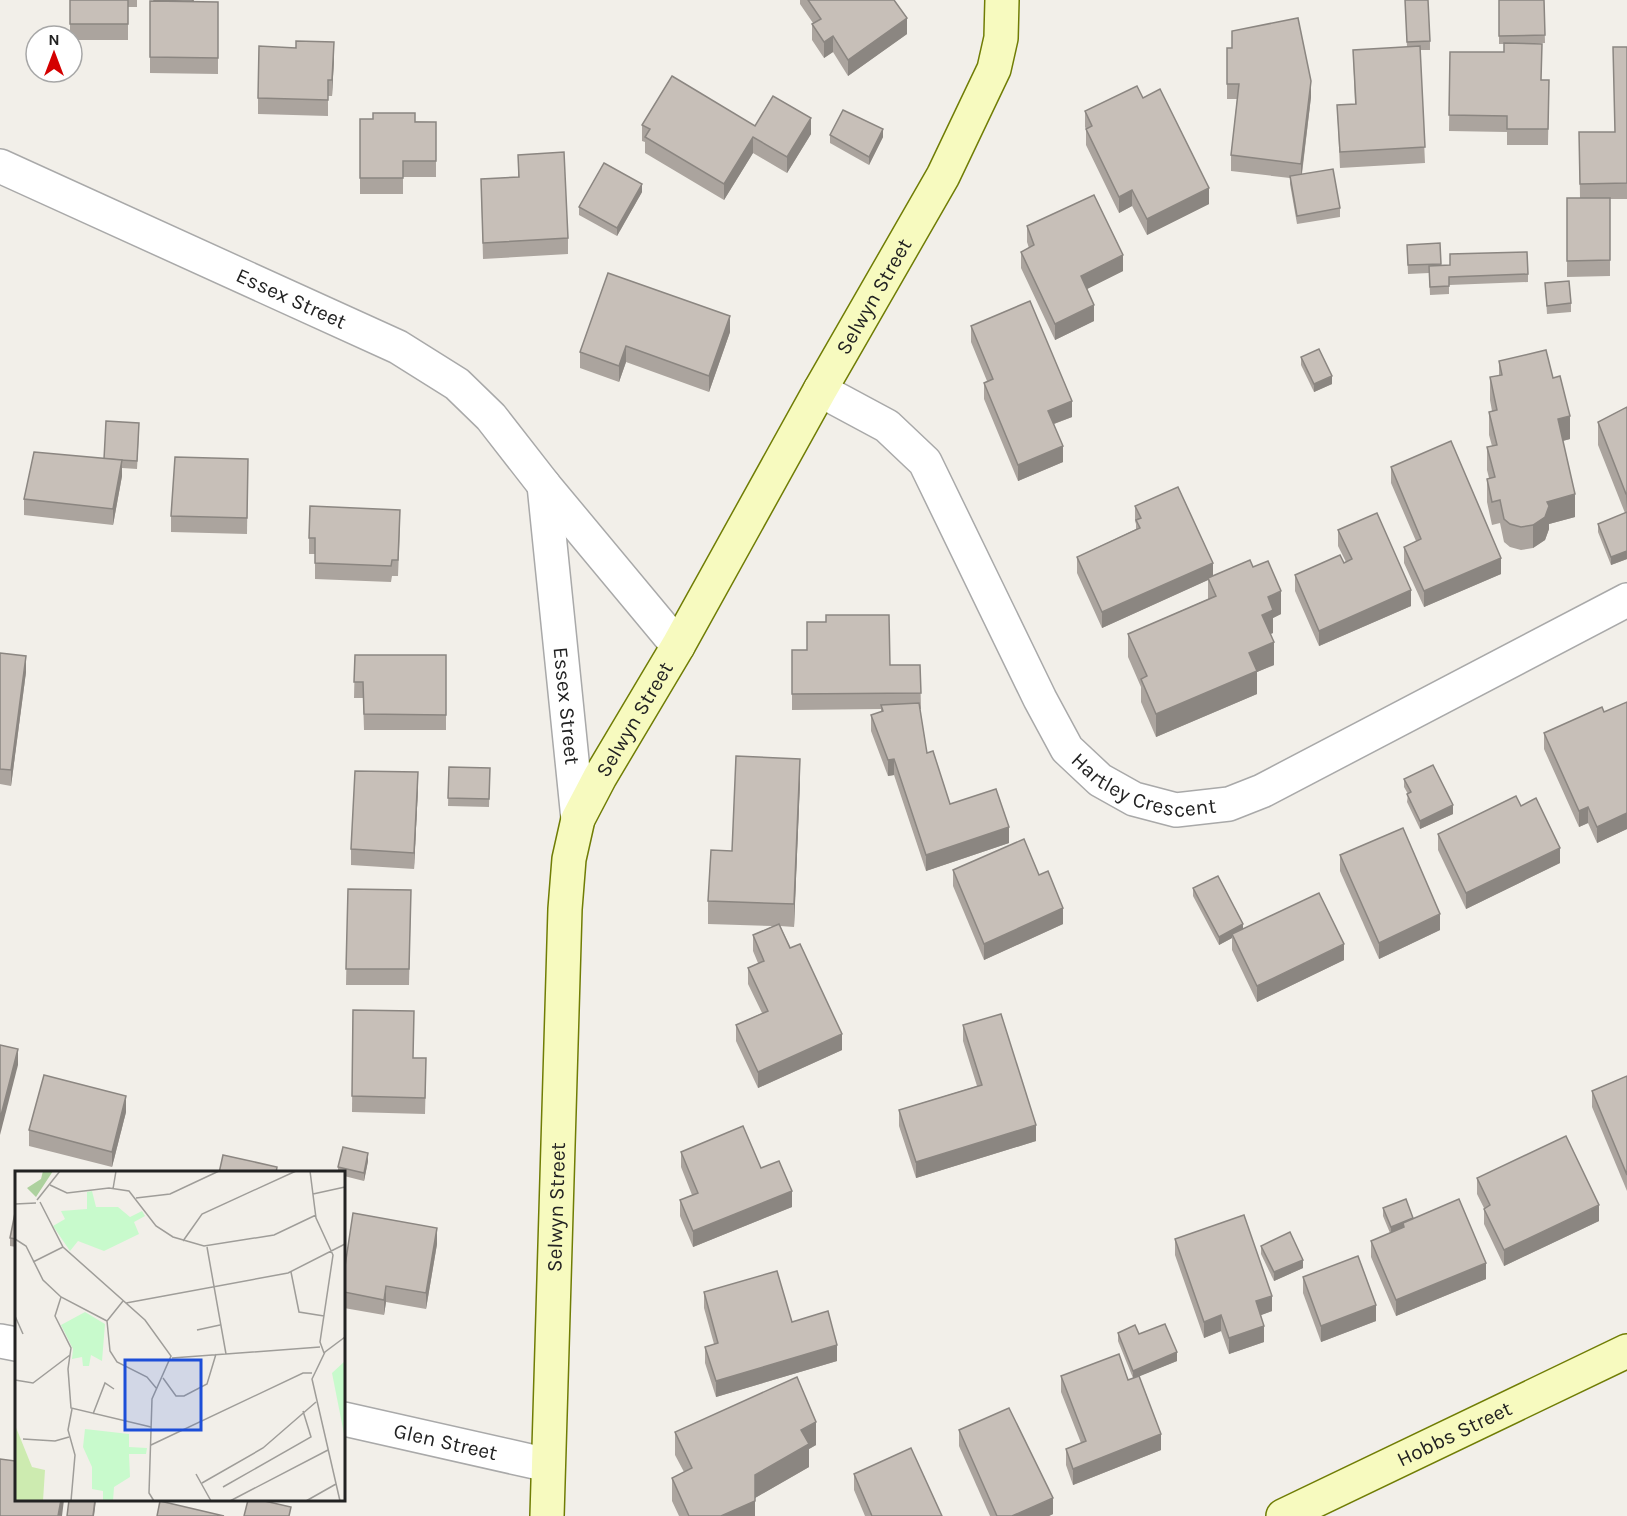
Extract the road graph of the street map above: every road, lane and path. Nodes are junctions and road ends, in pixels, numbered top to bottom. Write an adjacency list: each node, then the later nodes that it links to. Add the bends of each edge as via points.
1 (1002, 0): 3 (street, Selwyn Street, via 1001,38 994,69 943,176)
2 (0, 166): 4 (street, Essex Street, via 398,347 457,384 491,417)
3 (820, 390): 5 (street, Hartley Crescent, via 887,426 925,462 1067,749 1100,780 1134,799 1176,810 1229,804 1262,791); 6 (street, Selwyn Street)
4 (544, 485): 6 (street, Essex Street); 7 (street, Essex Street)
5 (1627, 600)
6 (678, 646): 7 (street, Selwyn Street)
7 (578, 819): 12 (street, Selwyn Street, via 569,860 565,909)
8 (0, 1341): 9 (street)
9 (15, 1344)
10 (1627, 1351): 14 (street, Hobbs Street)
11 (345, 1419): 12 (street, Glen Street)
12 (548, 1465): 13 (street, Selwyn Street)
13 (547, 1516)
14 (1283, 1516)

